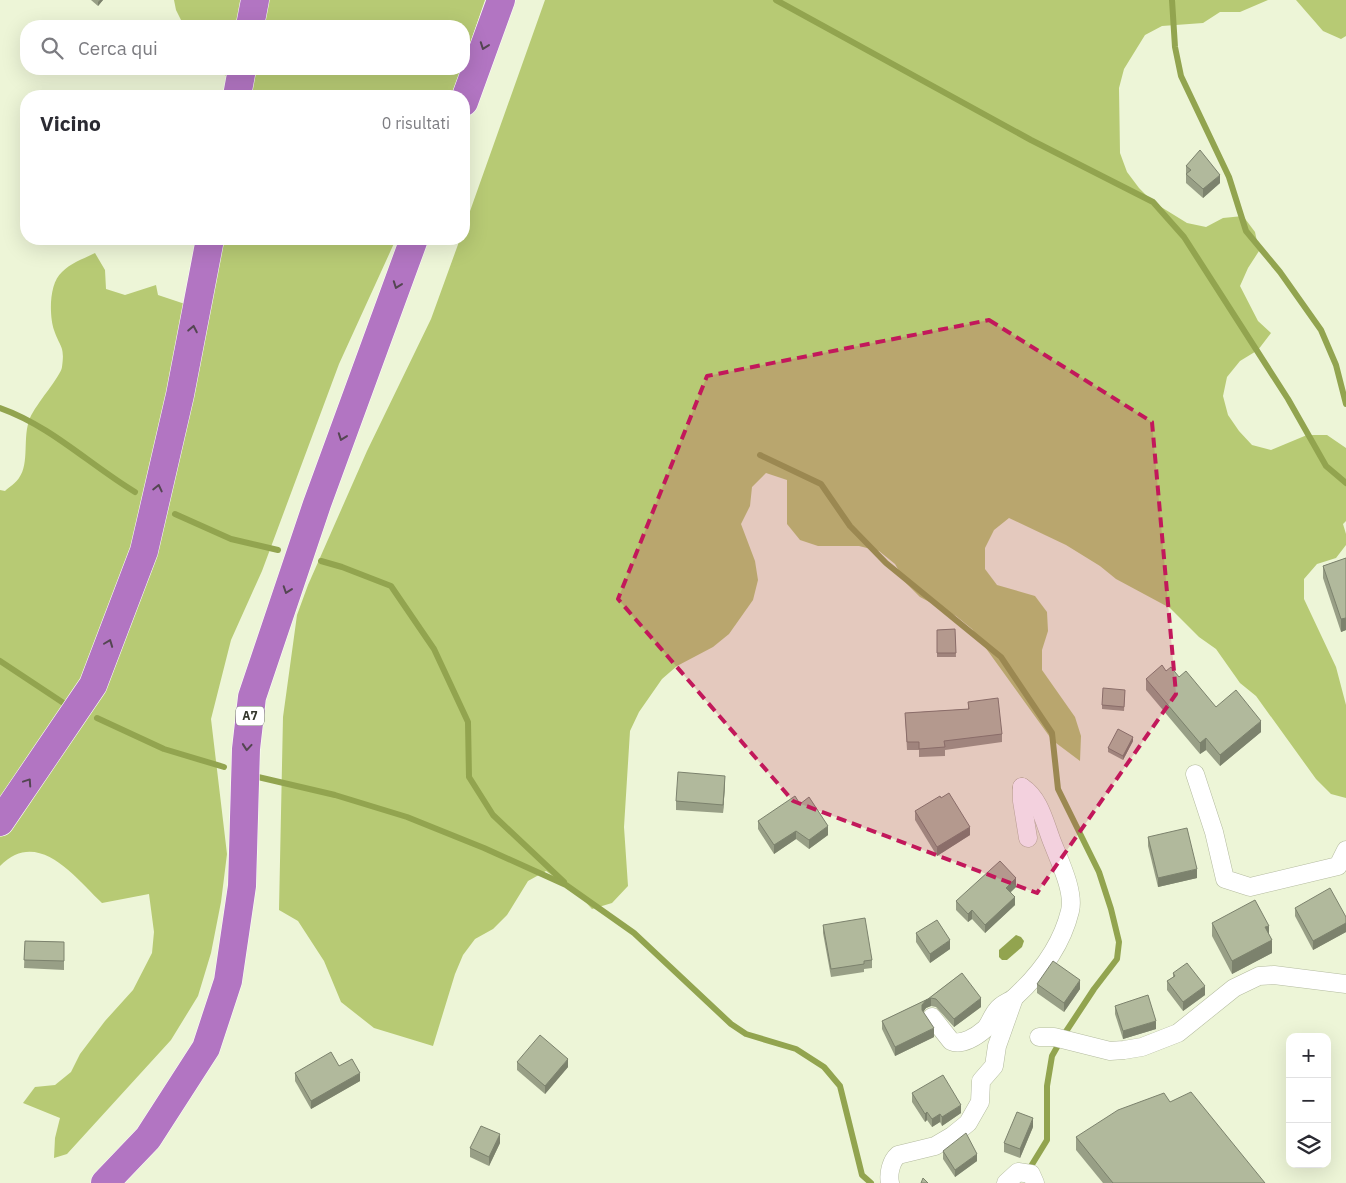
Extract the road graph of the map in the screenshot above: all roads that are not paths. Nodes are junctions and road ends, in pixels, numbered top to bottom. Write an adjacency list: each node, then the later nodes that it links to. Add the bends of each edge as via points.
1 (255, 0): 3 (highway)
2 (501, 0): 6 (highway, one-way to 6)
3 (251, 20)
4 (241, 75): 5 (highway)
5 (238, 90)
6 (468, 90)
7 (209, 245): 10 (highway, one-way to 7, via 93,685 144,550 180,395)
8 (412, 245): 17 (highway, A7, one-way to 17, via 317,504 252,697 246,749 242,886 228,981 210,1038 148,1138)
9 (1195, 774): 12 (street, via 1225,879 1250,887 1301,876 1338,866)
10 (0, 822)
11 (1028, 838): 14 (street, via 1022,787 1030,792 1040,808 1072,901 1059,940 1047,962)
12 (1346, 850)
13 (1346, 984): 16 (street, via 1259,976 1234,988 1178,1033 1142,1047 1110,1051 1054,1037)
14 (1014, 998): 15 (street, via 996,1010 985,1028 959,1043 951,1041); 18 (street, via 997,1046 994,1066 980,1081 980,1102 968,1123 935,1146 898,1155 894,1159)
15 (932, 1016)
16 (1039, 1037)
17 (105, 1183)
18 (890, 1183)
19 (1006, 1183): 20 (street, via 1018,1172 1031,1174)
20 (1035, 1183)

